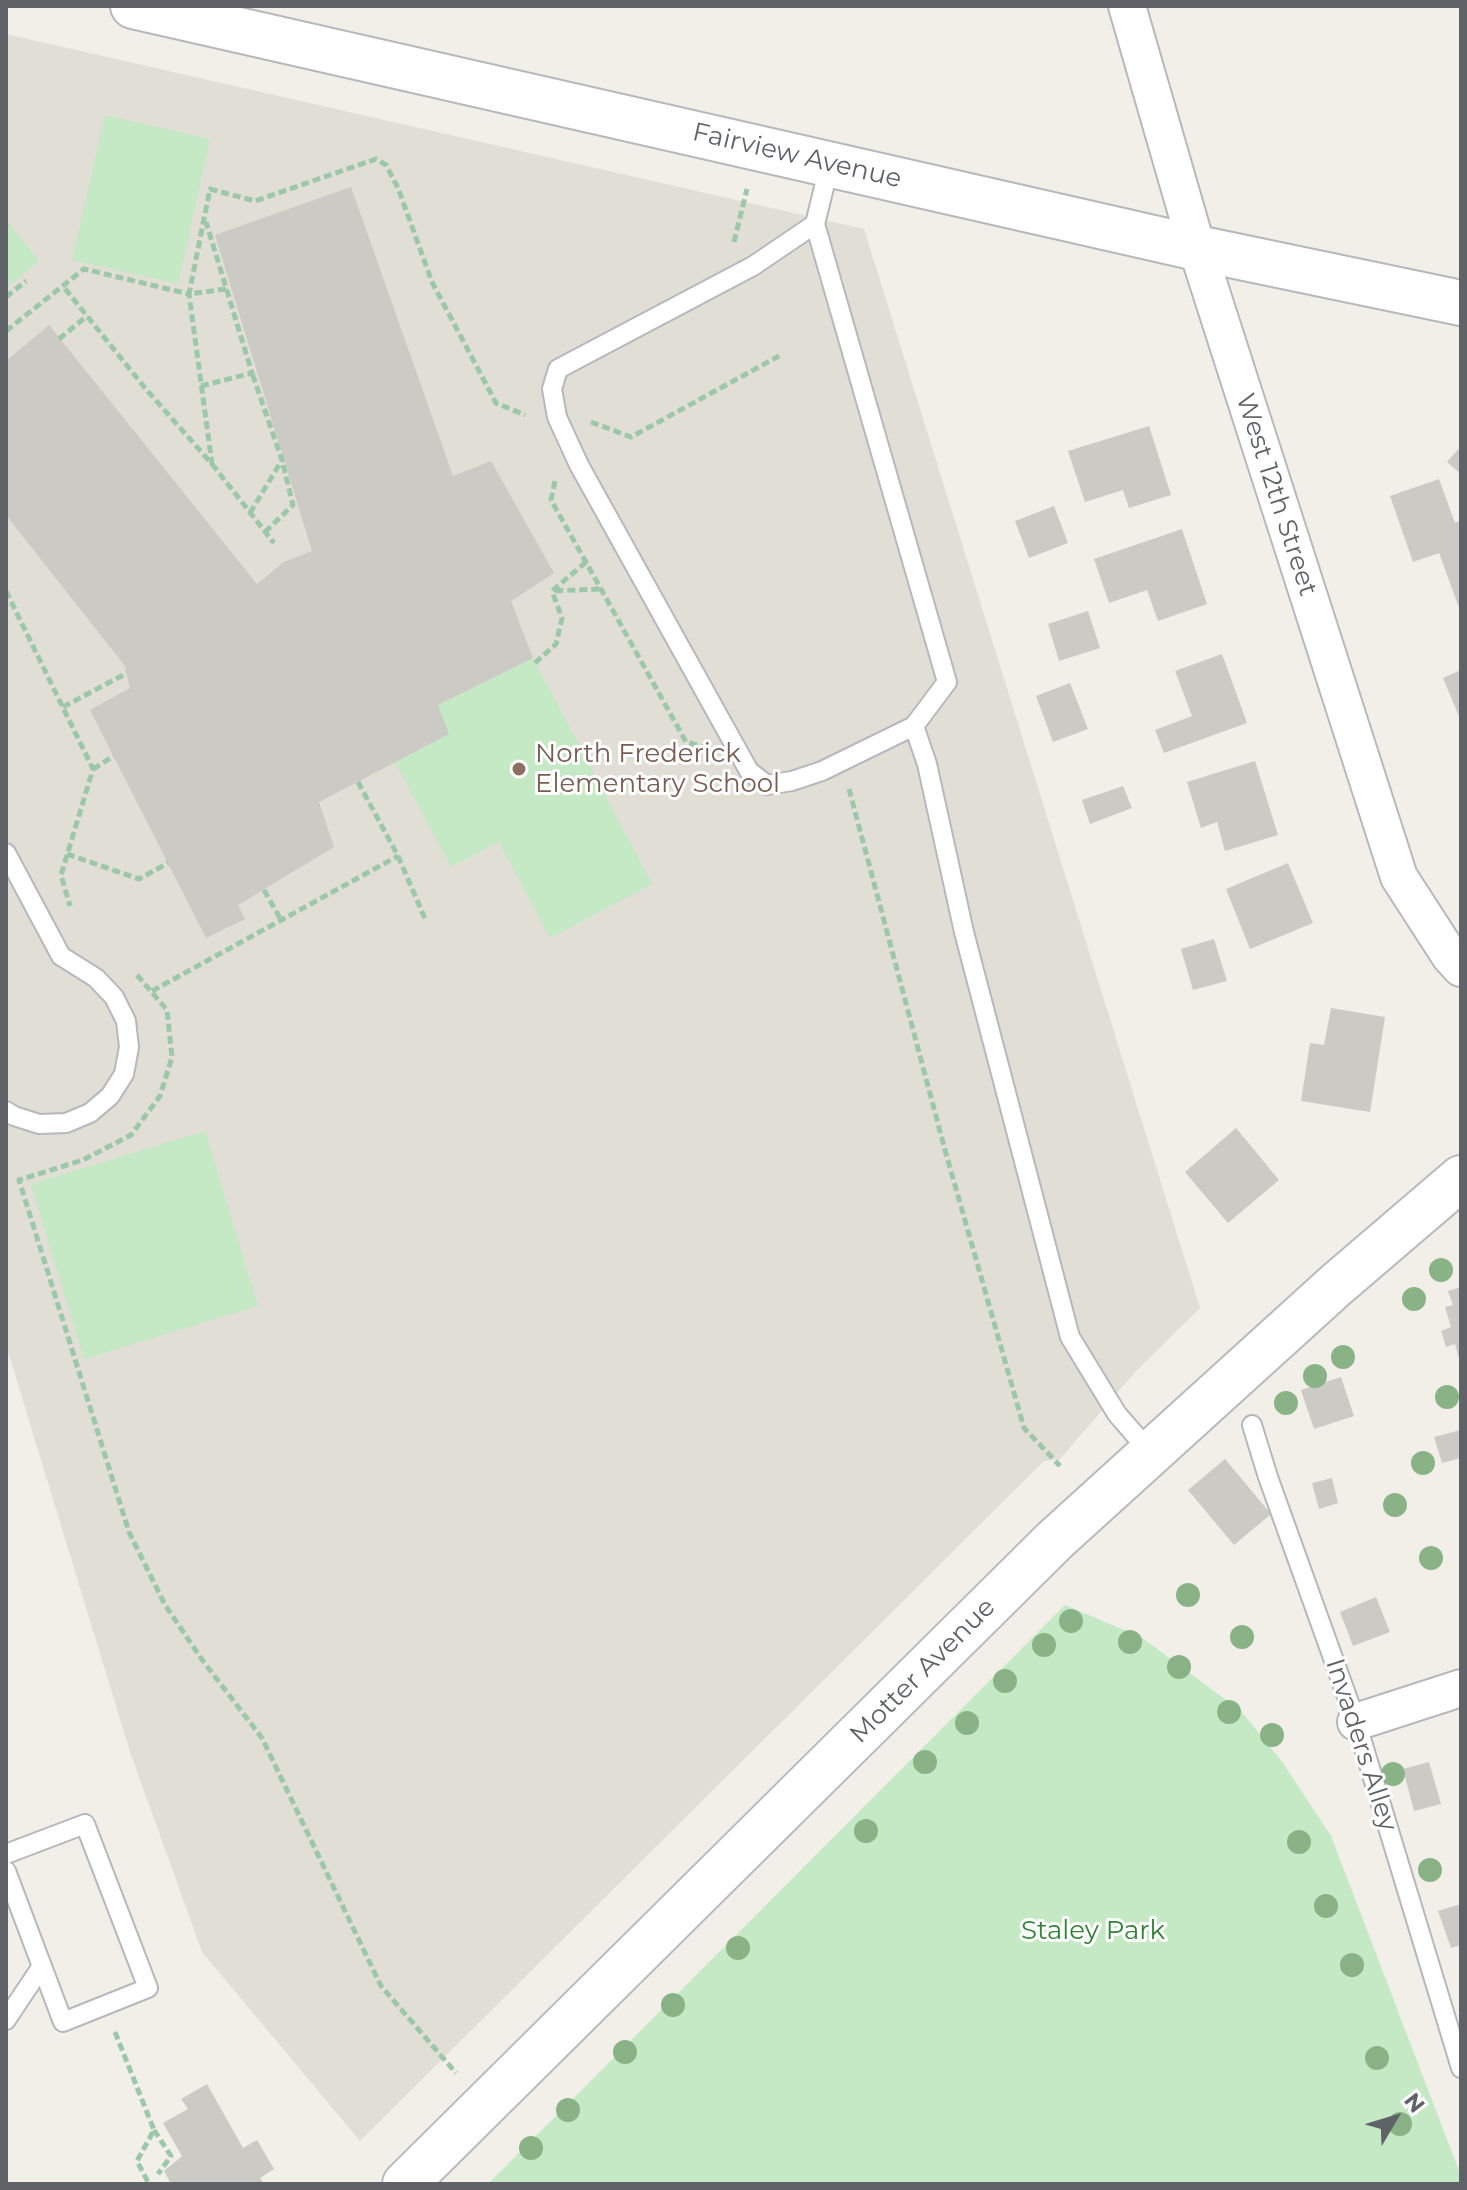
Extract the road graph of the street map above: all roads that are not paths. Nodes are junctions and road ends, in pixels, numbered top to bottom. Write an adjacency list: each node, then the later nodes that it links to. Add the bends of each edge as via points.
1 (133, 6): 3 (main road, Fairview Avenue)
2 (1127, 6): 5 (street, West 12th Street)
3 (830, 163): 4 (lane); 5 (main road, Fairview Avenue)
4 (815, 224): 7 (lane, via 947,682); 7 (lane, via 753,266 558,369 552,389 557,417 749,771 767,785 792,781)
5 (1197, 248): 6 (main road, Fairview Avenue); 9 (street, West 12th Street, via 1399,877)
6 (1461, 303)
7 (914, 726): 13 (lane, via 1070,1337 1117,1414)
8 (6, 853): 10 (lane, via 61,956 96,978 114,997 126,1021 129,1047 124,1074 90,1113 66,1123 39,1124)
9 (1461, 968)
10 (6, 1111)
11 (1461, 1178): 13 (main road, Motter Avenue)
12 (1252, 1425): 15 (lane, Invaders Alley)
13 (1150, 1452): 21 (main road, Motter Avenue)
14 (1461, 1688): 15 (street)
15 (1356, 1722): 20 (lane, Invaders Alley)
16 (6, 1854): 18 (lane, via 85,1824 148,1988 63,2022)
17 (6, 1871): 18 (lane)
18 (42, 1966): 19 (lane)
19 (6, 2020)
20 (1461, 2068)
21 (405, 2184)

